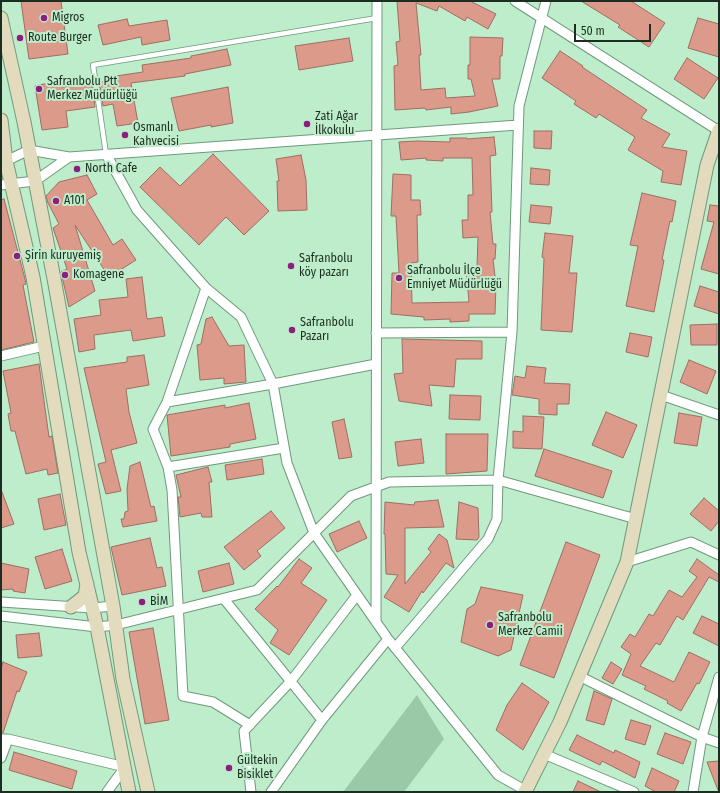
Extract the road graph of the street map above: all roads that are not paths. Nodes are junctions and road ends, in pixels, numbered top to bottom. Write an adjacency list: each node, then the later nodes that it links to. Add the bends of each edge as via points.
1 (378, 1): 5 (street)
2 (515, 1): 6 (street)
3 (546, 1): 6 (street)
4 (1, 18): 11 (street)
5 (377, 18): 10 (street); 12 (lane, via 93,65)
6 (541, 18): 8 (street, via 519,106); 9 (street)
7 (1, 120): 14 (street)
8 (518, 125): 10 (street); 18 (street)
9 (719, 130): 24 (street, via 707,165)
10 (376, 136): 12 (street); 19 (street)
11 (29, 150): 13 (street); 14 (street); 15 (street)
12 (106, 154): 13 (street); 17 (street, via 137,210)
13 (69, 157): 15 (street)
14 (4, 163): 16 (street)
15 (35, 181): 16 (street); 39 (street)
16 (6, 184): 20 (street, via 33,277)
17 (206, 288): 23 (street, via 241,318); 25 (street)
18 (512, 332): 19 (street); 29 (street)
19 (376, 333): 22 (street)
20 (44, 346): 21 (street); 35 (street)
21 (1, 356)
22 (376, 364): 23 (street); 30 (street)
23 (273, 384): 25 (street); 27 (street)
24 (661, 395): 26 (street); 31 (street)
25 (167, 402): 28 (street, via 153,429)
26 (719, 415)
27 (284, 448): 28 (street); 32 (street, via 287,463)
28 (168, 467): 42 (street, via 172,490)
29 (498, 480): 30 (street, via 389,482); 31 (street); 48 (street, via 497,519 488,539)
30 (377, 487): 32 (street, via 351,496); 44 (street)
31 (636, 520): 34 (street)
32 (314, 533): 36 (street); 37 (street, via 257,590)
33 (719, 555): 34 (street, via 692,542)
34 (627, 562): 49 (street)
35 (87, 584): 40 (street, via 85,596); 41 (street)
36 (357, 595): 44 (street); 51 (street)
37 (224, 599): 42 (street); 51 (street)
38 (1, 602): 40 (street)
39 (113, 606): 41 (street); 45 (street)
40 (71, 607): 41 (street)
41 (92, 608): 46 (street)
42 (177, 611): 45 (street); 53 (street, via 183,696 213,702)
43 (1, 616): 46 (street)
44 (376, 622): 47 (street)
45 (116, 626): 46 (street); 63 (street, via 123,679)
46 (97, 627): 59 (street)
47 (388, 640): 48 (street); 52 (street)
48 (395, 648): 66 (street, via 498,776)
49 (579, 676): 54 (street); 57 (street)
50 (719, 677): 54 (street)
51 (291, 680): 52 (street); 53 (street)
52 (322, 720): 65 (street)
53 (250, 725): 64 (street, via 244,731)
54 (702, 737): 56 (street); 69 (street)
55 (4, 739): 58 (street); 59 (street)
56 (719, 744)
57 (544, 754): 60 (street); 66 (street)
58 (1, 758)
59 (125, 767): 61 (street); 62 (street)
60 (612, 783): 67 (street); 68 (street)
61 (108, 792)
62 (129, 792)
63 (148, 792)
64 (251, 792)
65 (270, 792)
66 (526, 792)
67 (609, 792)
68 (634, 792)
69 (694, 792)

